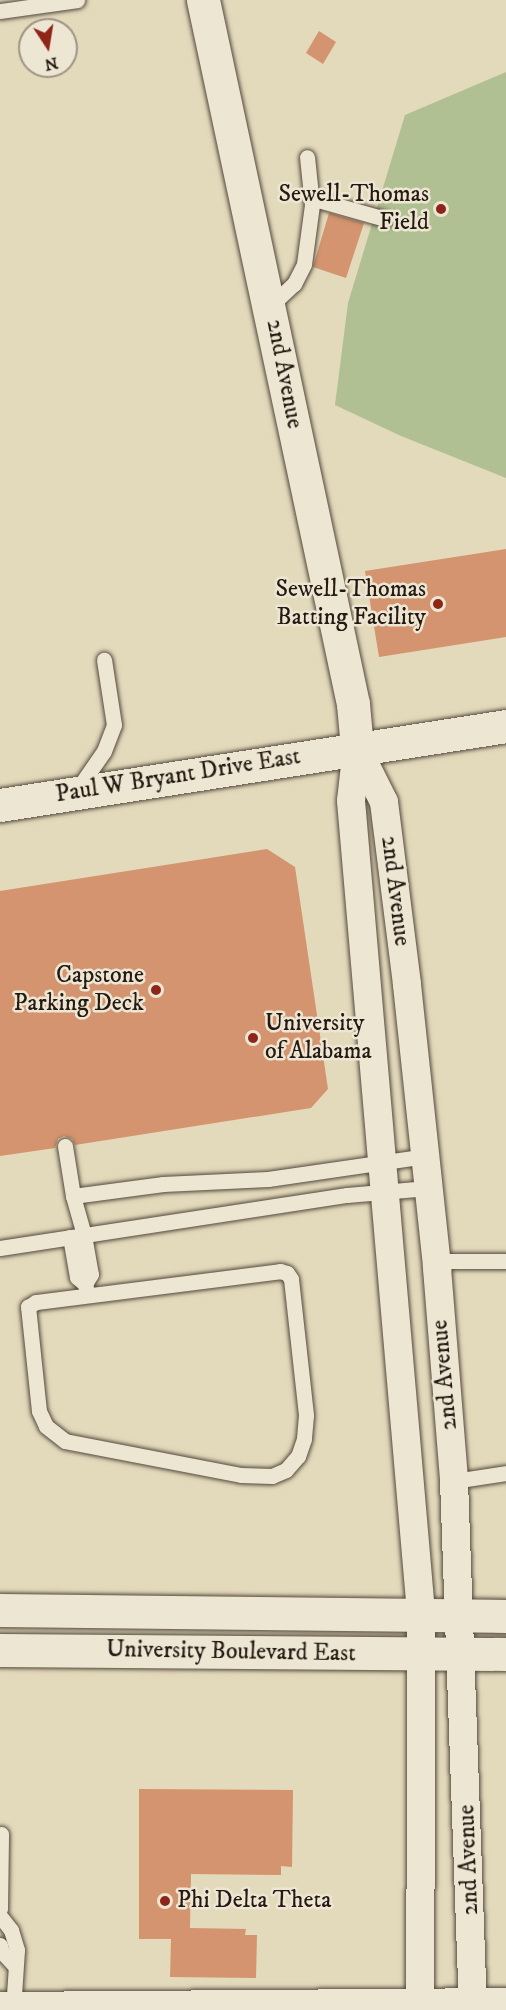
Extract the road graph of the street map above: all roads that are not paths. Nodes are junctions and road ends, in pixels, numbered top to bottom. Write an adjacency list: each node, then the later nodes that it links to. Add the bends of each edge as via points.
1 (77, 0): 3 (lane)
2 (203, 0): 7 (main road, 2nd Avenue)
3 (0, 11)
4 (307, 157): 5 (lane)
5 (311, 198): 6 (lane); 7 (lane, via 304,264 294,284)
6 (385, 219)
7 (270, 306): 10 (main road, 2nd Avenue, via 353,704)
8 (104, 660): 11 (lane, via 114,725 104,751)
9 (506, 726): 10 (main road, Paul W Bryant Drive East)
10 (357, 748): 11 (main road, Paul W Bryant Drive East); 14 (street, 2nd Avenue, via 384,802); 15 (street, 2nd Avenue, via 351,801)
11 (75, 793): 12 (main road, Paul W Bryant Drive East)
12 (0, 805)
13 (65, 1146): 18 (lane)
14 (424, 1156): 15 (lane); 16 (street, 2nd Avenue)
15 (381, 1160): 17 (street, 2nd Avenue); 18 (lane, via 268,1179 163,1184)
16 (428, 1188): 17 (lane); 22 (street, 2nd Avenue)
17 (384, 1192): 19 (lane); 27 (street, 2nd Avenue)
18 (73, 1196): 19 (lane)
19 (77, 1236): 20 (lane); 23 (lane, via 77,1277)
20 (3, 1246)
21 (506, 1261): 22 (lane)
22 (436, 1262): 25 (street, 2nd Avenue)
23 (87, 1290): 23 (lane, via 286,1273 291,1279 306,1415 298,1456 286,1470 258,1477 55,1436 39,1411 28,1307)
24 (506, 1473): 25 (lane)
25 (454, 1481): 28 (street, 2nd Avenue)
26 (0, 1610): 27 (main road, University Boulevard East)
27 (421, 1613): 28 (main road, University Boulevard East); 33 (street, 2nd Avenue)
28 (459, 1615): 29 (main road, University Boulevard East); 31 (street, 2nd Avenue)
29 (506, 1616)
30 (0, 1650): 33 (main road, University Boulevard East)
31 (462, 1653): 32 (main road, University Boulevard East); 33 (main road, University Boulevard East); 41 (street, 2nd Avenue)
32 (506, 1653)
33 (422, 1654): 40 (street, 2nd Avenue)
34 (1, 1834): 35 (lane)
35 (0, 1909)
36 (0, 1916): 38 (lane, via 11,1930 17,1950)
37 (0, 1945): 38 (lane)
38 (15, 1966): 42 (lane)
39 (506, 2002): 41 (street)
40 (421, 2006): 41 (street); 42 (street)
41 (473, 2006)
42 (9, 2008)

